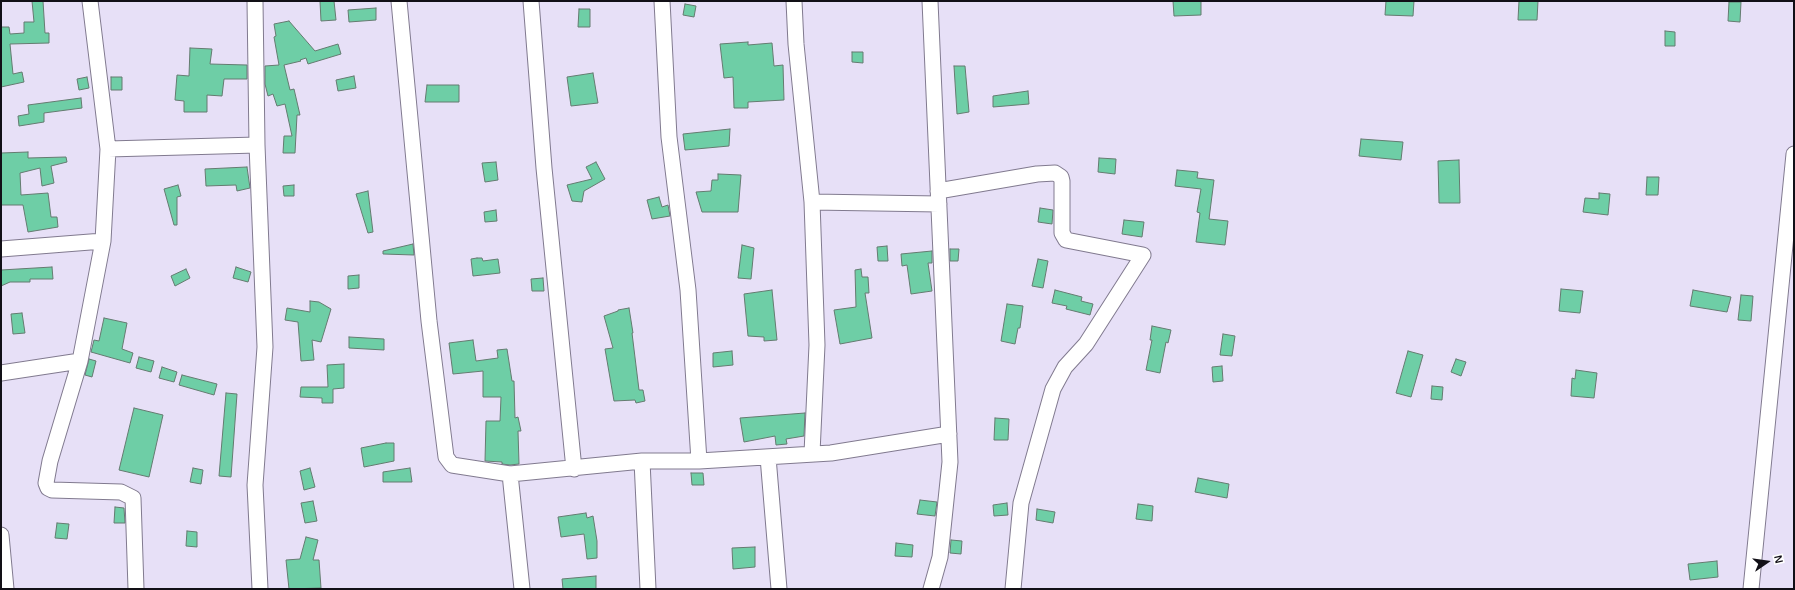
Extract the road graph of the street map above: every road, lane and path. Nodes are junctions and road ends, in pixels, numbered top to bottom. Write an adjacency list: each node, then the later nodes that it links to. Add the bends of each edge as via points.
1 (90, 1): 9 (street)
2 (255, 1): 8 (street)
3 (399, 1): 23 (street, via 429,321 446,457 452,465)
4 (531, 1): 22 (street, via 544,168)
5 (662, 1): 21 (street, via 670,137 688,290)
6 (794, 1): 12 (street)
7 (930, 1): 11 (street)
8 (257, 145): 9 (street); 27 (street, via 265,347 255,485)
9 (108, 150): 13 (street)
10 (1794, 154): 33 (street)
11 (938, 197): 12 (street); 17 (street); 32 (street, via 1037,174 1055,174 1061,177 1062,182 1062,233 1066,240 1143,255 1086,344 1064,368 1053,389 1021,503)
12 (812, 202): 18 (street, via 818,345)
13 (104, 241): 14 (street); 15 (street)
14 (1, 249)
15 (80, 361): 16 (street); 26 (street, via 50,460 46,483 52,490 121,492 133,498)
16 (1, 373)
17 (949, 434): 18 (street, via 831,453); 31 (street, via 950,462 940,557)
18 (812, 453): 19 (street)
19 (768, 457): 21 (street); 30 (street)
20 (642, 461): 21 (street); 22 (street); 29 (street)
21 (699, 461)
22 (574, 469): 23 (street)
23 (510, 474): 28 (street)
24 (1, 535): 25 (street)
25 (6, 589)
26 (136, 589)
27 (260, 589)
28 (522, 589)
29 (648, 589)
30 (778, 589)
31 (931, 589)
32 (1013, 589)
33 (1751, 589)

